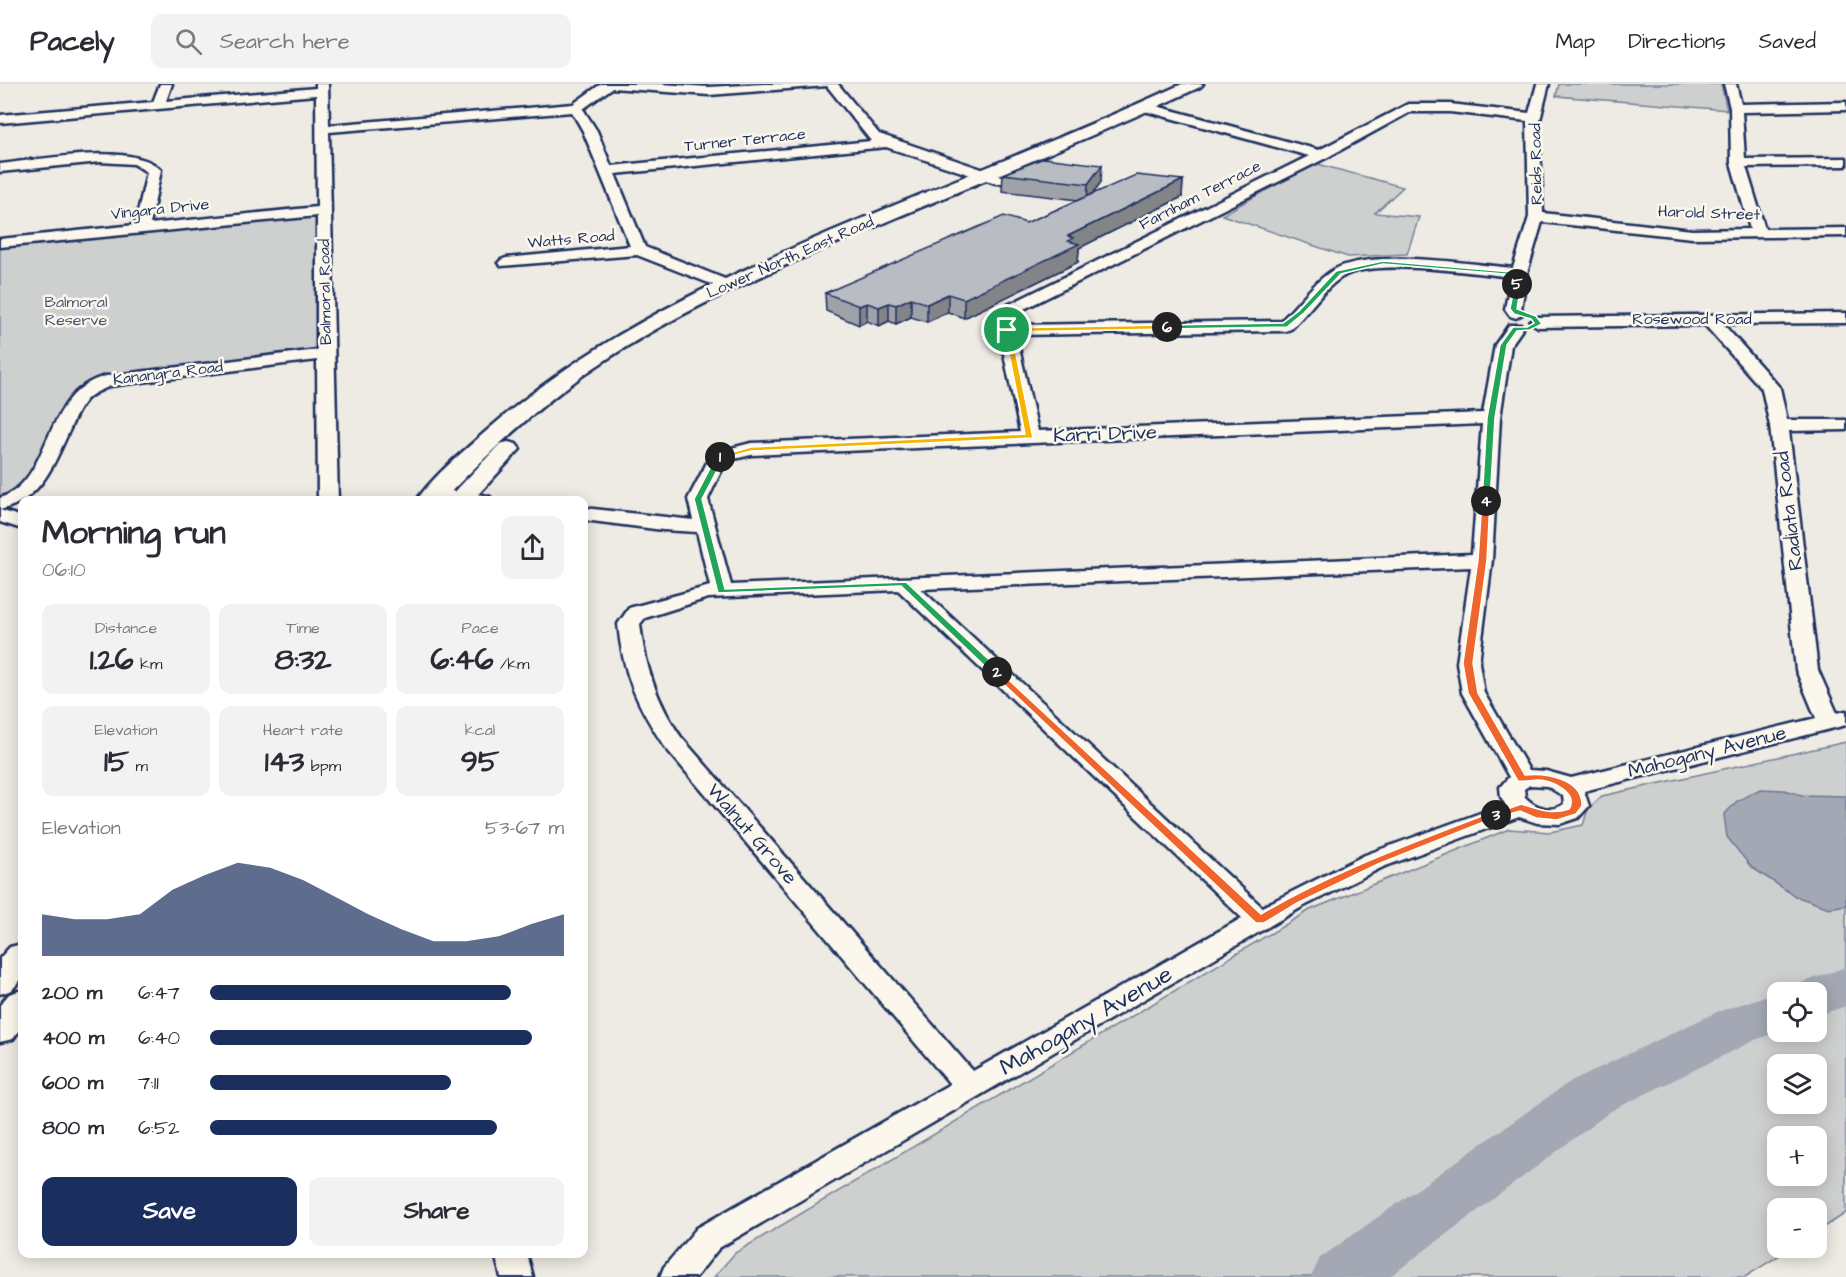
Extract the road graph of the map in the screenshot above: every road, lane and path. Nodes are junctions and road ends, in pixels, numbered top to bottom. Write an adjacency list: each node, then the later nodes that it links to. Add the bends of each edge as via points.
1 (166, 84): 10 (street)
2 (608, 84): 3 (street, via 709,91); 12 (street)
3 (822, 84)
4 (832, 84): 18 (street, via 874,137)
5 (1195, 84): 14 (main road, Lower North East Road)
6 (1543, 84): 15 (street, Reids Road)
7 (1730, 84): 13 (street)
8 (322, 87): 10 (street); 17 (street, Balmoral Road)
9 (1211, 88): 14 (main road, Lower North East Road)
10 (159, 104): 16 (street)
11 (1846, 106): 13 (street)
12 (576, 108): 17 (street); 23 (street)
13 (1736, 108): 21 (street)
14 (1153, 109): 19 (street); 24 (main road, Lower North East Road)
15 (1534, 118): 19 (street, Farnham Terrace, via 1425,103 1408,108); 26 (street, Reids Road)
16 (0, 119)
17 (323, 129): 25 (street, Balmoral Road)
18 (887, 143): 23 (street, Turner Terrace); 24 (street)
19 (1321, 155): 38 (street, Farnham Terrace, via 1014,308 1006,318)
20 (1846, 162): 21 (street)
21 (1738, 163): 29 (street)
22 (0, 168): 27 (street, via 100,158 137,160 154,170)
23 (607, 171): 31 (street)
24 (991, 177): 34 (main road, Lower North East Road); 48 (main road, Lower North East Road, via 751,287 668,331 609,368 548,414 502,454)
25 (324, 212): 27 (street, Vingara Drive); 39 (street, Balmoral Road)
26 (1536, 217): 29 (street, Harold Street, via 1692,234); 33 (street, Reids Road)
27 (142, 229): 30 (street, Vingara Drive)
28 (1846, 232): 29 (street, Harold Street)
29 (1759, 233)
30 (0, 243)
31 (639, 250): 32 (street, Watts Road); 34 (street)
32 (506, 263)
33 (1519, 273): 36 (street, Reids Road, via 1513,309); 38 (street, via 1383,262 1339,272 1284,326)
34 (724, 285): 47 (main road, Lower North East Road, via 647,325 570,374 495,434)
35 (1846, 318): 37 (street, Rosewood Road)
36 (1507, 320): 37 (street, Rosewood Road, via 1528,315 1538,322); 40 (street, Reids Road)
37 (1709, 320): 42 (street, Radiata Road, via 1771,388)
38 (1007, 330): 43 (street)
39 (326, 354): 45 (street, Kanangra Road, via 106,381 79,396 32,486); 46 (street, Balmoral Road)
40 (1491, 418): 43 (street, Karri Drive); 54 (street, Reids Road)
41 (1846, 425): 42 (street)
42 (1779, 426): 57 (street, Radiata Road, via 1807,670)
43 (1030, 437): 53 (street, Karri Drive, via 751,449 719,457 698,499)
44 (18, 496): 49 (street, Kanangra Road)
45 (18, 496)
46 (328, 496)
47 (433, 496)
48 (470, 496)
49 (0, 504)
50 (588, 515): 53 (street)
51 (0, 516): 52 (street)
52 (18, 522)
53 (705, 526): 56 (street, Karri Drive)
54 (1482, 560): 55 (street); 58 (street, Reids Road, via 1468,663 1473,693)
55 (903, 584): 56 (street); 61 (street)
56 (714, 592): 66 (street, Walnut Grove, via 637,613 629,624 635,669 646,701 673,742)
57 (1837, 720): 59 (street, Mahogany Avenue)
58 (1522, 779): 59 (street, via 1540,777); 60 (street, via 1512,787)
59 (1568, 787): 60 (street, via 1577,806 1566,815 1546,816)
60 (1521, 807): 61 (street, Mahogany Avenue, via 1374,861)
61 (1260, 920): 66 (street, Mahogany Avenue)
62 (18, 961): 63 (main road)
63 (0, 981)
64 (18, 1008): 65 (main road)
65 (0, 1029)
66 (970, 1088): 69 (street, Mahogany Avenue, via 708,1238)
67 (512, 1258): 68 (street)
68 (517, 1277)
69 (676, 1277)

